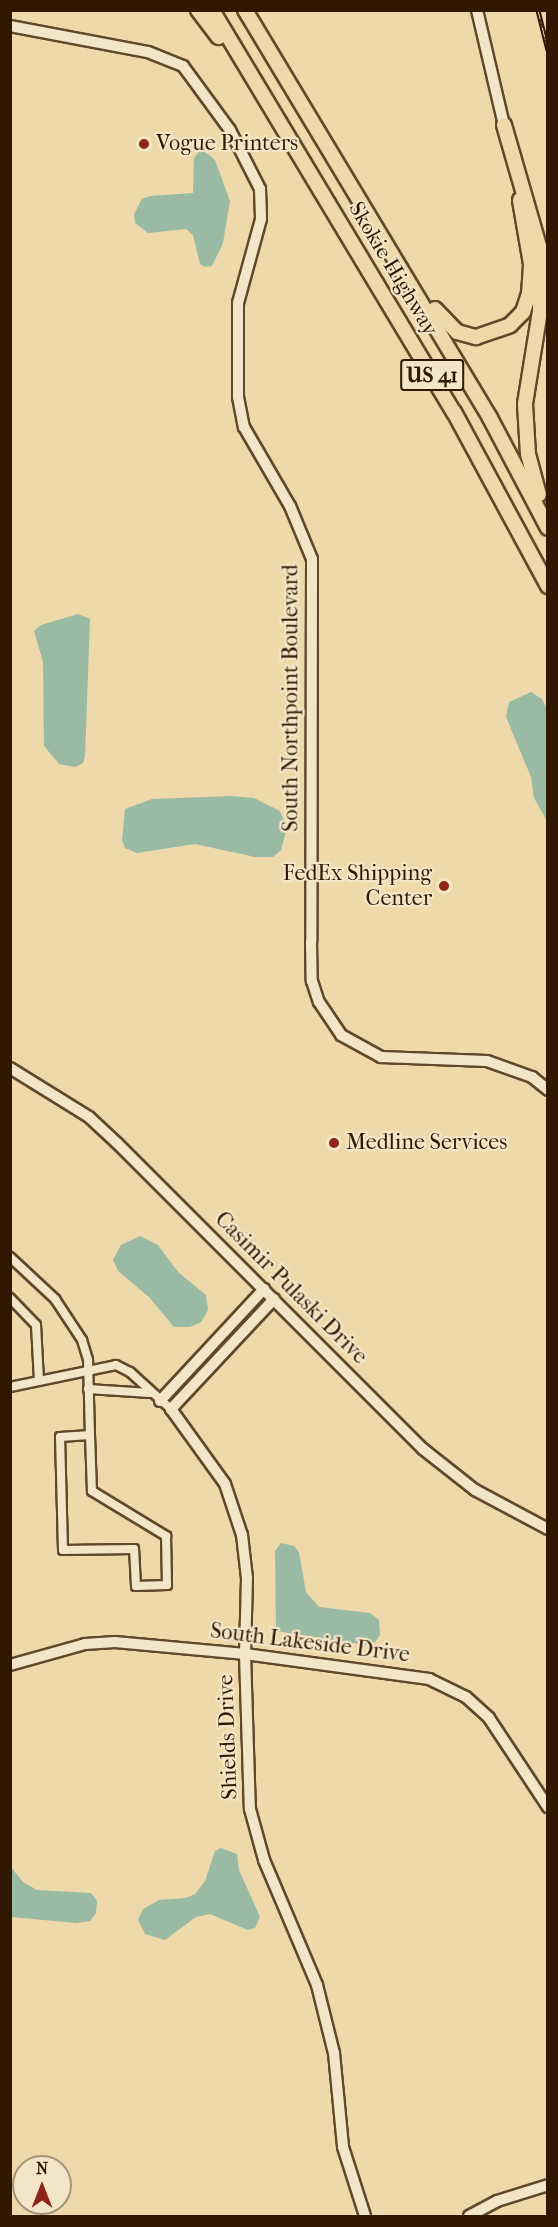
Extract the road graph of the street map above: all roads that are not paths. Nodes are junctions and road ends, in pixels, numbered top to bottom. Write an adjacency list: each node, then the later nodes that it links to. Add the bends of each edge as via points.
1 (198, 10): 6 (highway)
2 (212, 10): 6 (highway, Skokie Highway / US 41)
3 (245, 10): 8 (highway, Skokie Highway / US 41)
4 (477, 10): 7 (street)
5 (10, 26): 13 (street, South Northpoint Boulevard, via 148,52 183,66 230,130 260,189 261,219 238,303 238,397 244,427 290,506 312,560 310,942 312,981 319,1002 341,1035 381,1057 487,1061 532,1077)
6 (271, 109): 11 (highway, Skokie Highway / US 41, via 454,412)
7 (504, 125): 8 (highway, via 531,264 523,312 510,326 476,337 457,333 444,322); 9 (highway, via 539,246 540,311 529,367 525,428 533,479)
8 (381, 234): 10 (highway, Skokie Highway / US 41, via 490,418)
9 (548, 521)
10 (548, 528)
11 (548, 586)
12 (10, 1068): 15 (street, Casimir Pulaski Drive, via 89,1117)
13 (548, 1090)
14 (10, 1257): 18 (street, via 70,1317 82,1340)
15 (264, 1289): 17 (street, Casimir Pulaski Drive); 23 (street)
16 (10, 1298): 19 (street, via 36,1325)
17 (274, 1299): 24 (street); 26 (street, Casimir Pulaski Drive, via 423,1449 475,1490)
18 (87, 1373): 19 (street); 21 (street); 22 (street, via 116,1365 130,1372)
19 (39, 1381): 20 (street)
20 (10, 1387)
21 (88, 1389): 22 (street); 25 (street)
22 (150, 1393): 23 (street)
23 (160, 1401): 24 (street)
24 (171, 1409): 27 (street, Shields Drive, via 208,1456 237,1514 247,1578)
25 (90, 1436): 25 (street, via 92,1491 166,1536 167,1585 136,1586 134,1549 63,1550 60,1437)
26 (548, 1529)
27 (245, 1654): 28 (street, South Lakeside Drive, via 115,1642 85,1644); 29 (street, South Lakeside Drive, via 406,1675 449,1687 474,1704 502,1734); 31 (street, Shields Drive, via 250,1809 264,1860 317,1985 334,2053 343,2148)
28 (10, 1665)
29 (548, 1807)
30 (548, 2185): 32 (street, via 497,2200)
31 (365, 2217)
32 (469, 2217)

